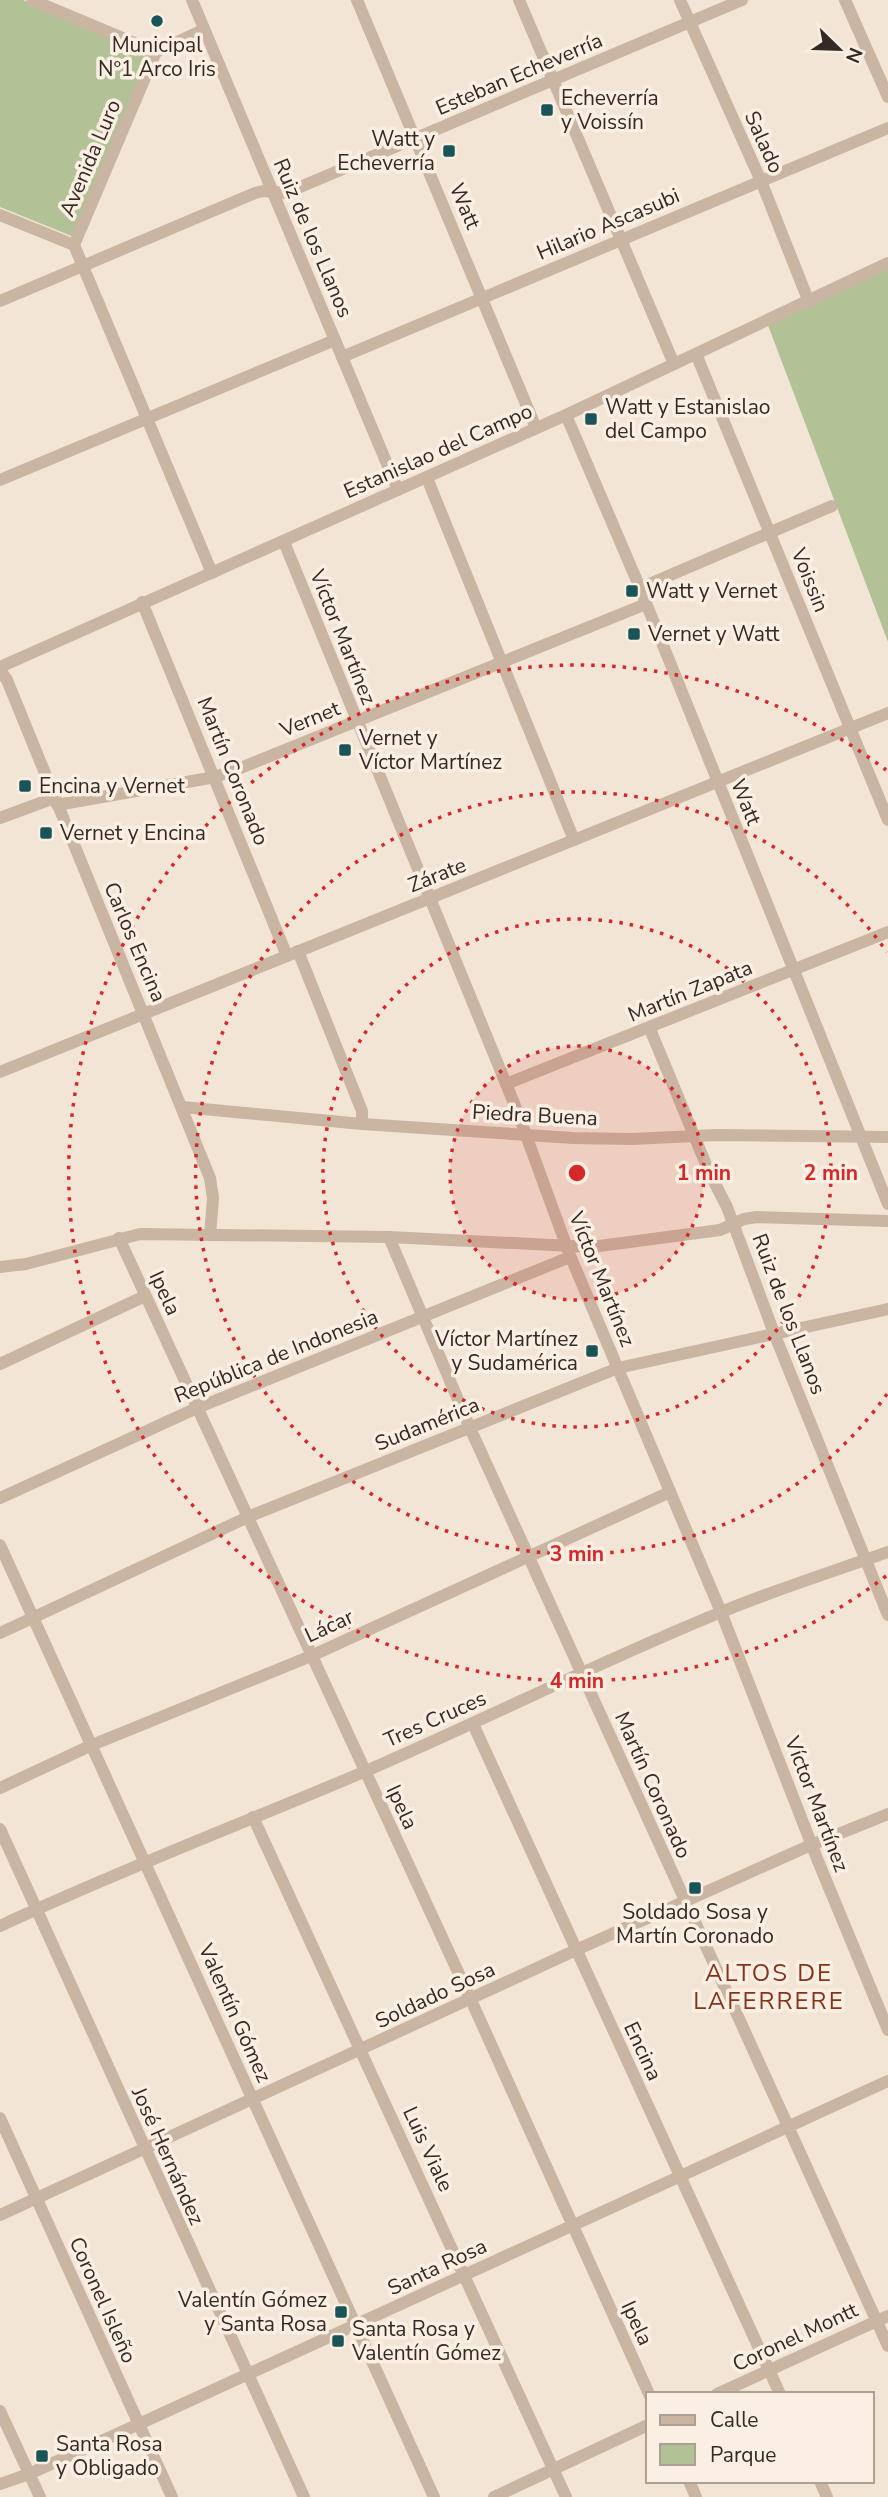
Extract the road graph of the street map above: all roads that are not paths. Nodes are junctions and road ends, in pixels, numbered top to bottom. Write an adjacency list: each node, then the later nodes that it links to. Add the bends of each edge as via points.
1 (32, 0): 10 (street)
2 (192, 0): 9 (street, Ruiz de los Llanos)
3 (357, 0): 14 (street, Watt)
4 (519, 0): 11 (street)
5 (680, 0): 8 (street, Salado)
6 (743, 0): 8 (street, Esteban Echeverría)
7 (845, 0): 12 (street)
8 (690, 22): 11 (street, Esteban Echeverría); 15 (street, Salado)
9 (203, 30): 10 (street); 16 (street, Ruiz de los Llanos)
10 (156, 52): 19 (street, Avenida Luro)
11 (553, 80): 14 (street, Esteban Echeverría); 18 (street)
12 (888, 97)
13 (888, 128): 15 (street, Hilario Ascasubi)
14 (416, 139): 16 (street, Esteban Echeverría, via 286,193); 22 (street, Watt)
15 (761, 181): 18 (street, Hilario Ascasubi); 24 (street, Salado)
16 (273, 192): 21 (street, Esteban Echeverría, via 255,193); 25 (street, Ruiz de los Llanos)
17 (0, 215): 19 (street, Avenida Luro)
18 (620, 240): 22 (street, Hilario Ascasubi); 28 (street)
19 (74, 245): 21 (street)
20 (888, 263): 24 (street, Estanislao del Campo)
21 (83, 266): 23 (street, Esteban Echeverría); 30 (street)
22 (482, 298): 27 (street, Hilario Ascasubi); 31 (street, Watt)
23 (0, 301)
24 (808, 302): 26 (street, Estanislao del Campo)
25 (335, 340): 27 (street, Ruiz de los Llanos); 30 (street)
26 (696, 354): 28 (street, Estanislao del Campo); 36 (street, Voissin)
27 (342, 357): 34 (street, Ruiz de los Llanos)
28 (674, 364): 29 (street, Estanislao del Campo)
29 (566, 415): 31 (street, Estanislao del Campo); 39 (street, Watt)
30 (147, 418): 33 (street); 38 (street)
31 (536, 428): 32 (street, Estanislao del Campo)
32 (427, 478): 34 (street, Estanislao del Campo); 42 (street)
33 (0, 480)
34 (398, 490): 37 (street, Estanislao del Campo)
35 (832, 506): 36 (street)
36 (770, 534): 39 (street); 46 (street, Voissin)
37 (284, 542): 38 (street, Estanislao del Campo); 45 (street, Víctor Martínez)
38 (212, 573): 40 (street, Estanislao del Campo)
39 (640, 588): 41 (street, Watt)
40 (142, 602): 43 (street, Estanislao del Campo); 47 (street, Martín Coronado)
41 (646, 604): 42 (street, Vernet); 48 (street, Watt)
42 (501, 664): 45 (street, Vernet); 52 (street)
43 (0, 669): 49 (street, Carlos Encina)
44 (888, 713): 46 (street, Zárate)
45 (357, 722): 47 (street, Vernet); 53 (street, Víctor Martínez)
46 (850, 729): 48 (street, Zárate); 51 (street, Voissin)
47 (215, 776): 49 (street, Vernet); 55 (street, Martín Coronado)
48 (717, 782): 52 (street, Zárate); 56 (street, Watt)
49 (55, 801): 50 (street, Vernet); 57 (street, Carlos Encina)
50 (0, 818)
51 (888, 820)
52 (574, 840): 53 (street, Zárate)
53 (428, 899): 55 (street, Zárate); 60 (street, Víctor Martínez)
54 (888, 932): 56 (street, Martín Zapata)
55 (292, 953): 57 (street, Zárate); 62 (street, Martín Coronado, via 362,1111)
56 (793, 970): 58 (street, Martín Zapata); 65 (street, Watt)
57 (144, 1013): 59 (street, Zárate); 61 (street, Carlos Encina)
58 (650, 1028): 60 (street, Martín Zapata); 64 (street, Ruiz de los Llanos)
59 (0, 1072)
60 (506, 1084): 63 (street, Víctor Martínez)
61 (182, 1107): 62 (street, Piedra Buena); 70 (street, Carlos Encina, via 210,1178)
62 (362, 1124): 63 (street, Piedra Buena)
63 (526, 1136): 64 (street, Piedra Buena); 73 (street, Víctor Martínez)
64 (694, 1136): 65 (street, Piedra Buena); 69 (street, Ruiz de los Llanos)
65 (861, 1136): 66 (street, Piedra Buena); 67 (street, Watt)
66 (888, 1137)
67 (888, 1204)
68 (888, 1221): 69 (street, via 757,1217)
69 (734, 1225): 73 (street); 78 (street, Ruiz de los Llanos)
70 (210, 1235): 71 (street); 72 (street)
71 (390, 1237): 73 (street); 77 (street, Martín Coronado)
72 (119, 1238): 74 (street); 75 (street, Ipela)
73 (568, 1251): 77 (street, República de Indonesia); 80 (street, Víctor Martínez)
74 (0, 1267)
75 (145, 1296): 79 (street); 81 (street, Ipela)
76 (888, 1309): 78 (street, Sudamérica)
77 (424, 1317): 81 (street, República de Indonesia); 82 (street, Martín Coronado)
78 (774, 1333): 80 (street, Sudamérica); 89 (street, Ruiz de los Llanos)
79 (0, 1364)
80 (618, 1368): 82 (street, Sudamérica); 83 (street, Víctor Martínez)
81 (197, 1408): 84 (street, República de Indonesia); 85 (street, Ipela)
82 (470, 1427): 85 (street, Sudamérica); 88 (street, Martín Coronado)
83 (670, 1492): 88 (street, Lácar); 90 (street, Víctor Martínez)
84 (0, 1498)
85 (248, 1517): 92 (street, Sudamérica); 94 (street, Ipela)
86 (0, 1545): 92 (street, Valentín Gómez)
87 (888, 1552): 89 (street, Tres Cruces)
88 (528, 1556): 94 (street, Lácar); 95 (street, Martín Coronado)
89 (866, 1560): 90 (street, Tres Cruces); 91 (street, Ruiz de los Llanos)
90 (721, 1612): 95 (street, Tres Cruces); 103 (street, Víctor Martínez)
91 (888, 1615)
92 (33, 1617): 93 (street, Sudamérica); 97 (street, Valentín Gómez)
93 (0, 1633)
94 (311, 1656): 97 (street, Lácar); 98 (street, Ipela)
95 (581, 1672): 96 (street, Tres Cruces); 105 (street, Martín Coronado)
96 (473, 1724): 98 (street, Tres Cruces); 108 (street, Encina)
97 (92, 1745): 99 (street, Lácar); 104 (street, Valentín Gómez)
98 (364, 1771): 101 (street, Tres Cruces); 109 (street, Ipela)
99 (0, 1788)
100 (888, 1814): 103 (street, Soldado Sosa)
101 (253, 1817): 104 (street, Tres Cruces); 111 (street, Luis Viale)
102 (0, 1829): 106 (street, José Hernández)
103 (811, 1845): 105 (street, Soldado Sosa); 110 (street, Víctor Martínez)
104 (146, 1861): 106 (street, Tres Cruces); 113 (street, Valentín Gómez)
105 (685, 1902): 108 (street, Soldado Sosa); 115 (street, Martín Coronado)
106 (36, 1909): 107 (street, Tres Cruces); 116 (street, José Hernández)
107 (0, 1926)
108 (576, 1950): 109 (street, Soldado Sosa); 117 (street, Encina)
109 (471, 2000): 111 (street, Soldado Sosa); 120 (street, Ipela)
110 (888, 2030)
111 (362, 2049): 113 (street, Soldado Sosa); 121 (street, Luis Viale)
112 (888, 2081): 115 (street, Santa Rosa)
113 (253, 2099): 116 (street, Soldado Sosa); 123 (street, Valentín Gómez)
114 (0, 2118): 118 (street, Coronel Isleño)
115 (789, 2126): 117 (street, Santa Rosa); 122 (street, Martín Coronado)
116 (144, 2149): 118 (street, Soldado Sosa); 126 (street, José Hernández)
117 (679, 2175): 120 (street, Santa Rosa); 125 (street, Encina)
118 (36, 2199): 119 (street, Soldado Sosa); 131 (street, Coronel Isleño)
119 (0, 2215)
120 (571, 2226): 121 (street, Santa Rosa); 127 (street, Ipela)
121 (465, 2275): 123 (street, Santa Rosa); 133 (street, Luis Viale)
122 (882, 2318): 124 (street, Martín Coronado); 125 (street, Coronel Montt)
123 (356, 2325): 126 (street, Santa Rosa); 139 (street, Valentín Gómez)
124 (888, 2346)
125 (769, 2370): 128 (street, Coronel Montt); 129 (street, Encina)
126 (247, 2375): 131 (street, Santa Rosa); 138 (street, José Hernández)
127 (648, 2392)
128 (721, 2392)
129 (779, 2392)
130 (0, 2411): 134 (street)
131 (139, 2424): 134 (street, Santa Rosa); 137 (street, Coronel Isleño)
132 (646, 2426): 133 (street)
133 (553, 2469): 140 (street); 141 (street, Luis Viale)
134 (29, 2474): 135 (street, Santa Rosa); 136 (street)
135 (0, 2484)
136 (40, 2497)
137 (172, 2497)
138 (304, 2497)
139 (434, 2497)
140 (494, 2497)
141 (566, 2497)

